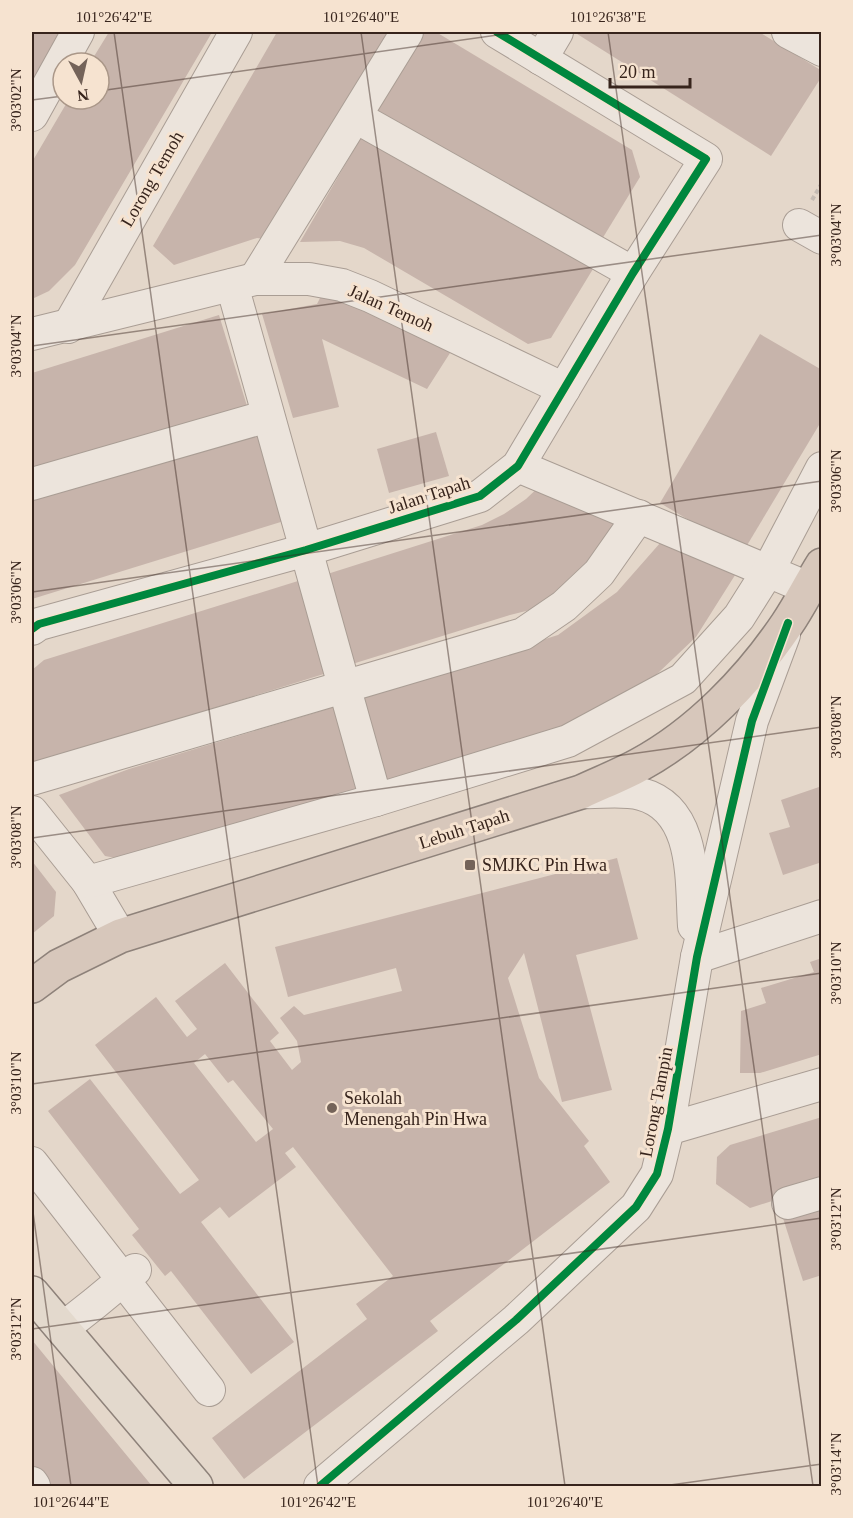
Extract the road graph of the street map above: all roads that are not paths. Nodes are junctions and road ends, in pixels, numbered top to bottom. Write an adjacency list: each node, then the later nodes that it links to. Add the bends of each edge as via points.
1 (78, 32): 9 (street)
2 (407, 32): 10 (street)
3 (497, 32): 8 (street)
4 (558, 32): 8 (street)
5 (788, 32): 7 (street)
6 (231, 33): 13 (street, Lorong Temoh)
7 (822, 50)
8 (541, 59): 11 (street, Jalan Tapah, via 706,159)
9 (32, 115)
10 (356, 117): 11 (street); 12 (street)
11 (633, 273): 15 (street, Jalan Tapah)
12 (244, 282): 13 (street, Jalan Temoh); 15 (street, Jalan Temoh, via 309,279 342,285); 16 (street)
13 (68, 327): 14 (street, Jalan Temoh)
14 (32, 334)
15 (564, 389): 17 (street, Jalan Tapah)
16 (268, 416): 19 (street); 21 (street)
17 (518, 466): 20 (street); 21 (street, Jalan Tapah, via 480,496)
18 (822, 468): 22 (street)
19 (32, 484)
20 (639, 516): 22 (street); 26 (street, via 599,573 564,606 523,633)
21 (306, 550): 25 (street, Jalan Tapah); 26 (street)
22 (768, 571): 23 (street); 29 (street, via 739,617 683,679 568,741)
23 (815, 576): 24 (highway, Lebuh Tapah)
24 (788, 623): 28 (highway, Lebuh Tapah, via 728,696 676,741 639,765); 34 (street, Lorong Tampin, via 752,721)
25 (32, 629)
26 (344, 687): 27 (street); 29 (street)
27 (32, 779)
28 (581, 792): 33 (highway, Lebuh Tapah); 34 (street, via 641,794 659,801 682,828 689,857)
29 (376, 800): 31 (street)
30 (32, 812): 31 (street)
31 (88, 882): 33 (street)
32 (822, 916): 34 (street)
33 (120, 936): 35 (highway, Lebuh Tapah, via 59,966)
34 (697, 957): 37 (street, Lorong Tampin)
35 (32, 986)
36 (822, 1084): 37 (street)
37 (668, 1129): 45 (street, Lorong Tampin, via 657,1174 636,1207)
38 (32, 1163): 41 (street)
39 (822, 1193): 40 (street)
40 (788, 1203)
41 (128, 1275): 43 (street); 44 (street)
42 (32, 1293): 43 (main road)
43 (62, 1329): 46 (main road)
44 (209, 1390)
45 (351, 1477): 47 (street, Lorong Tampin)
46 (196, 1486)
47 (320, 1486)

